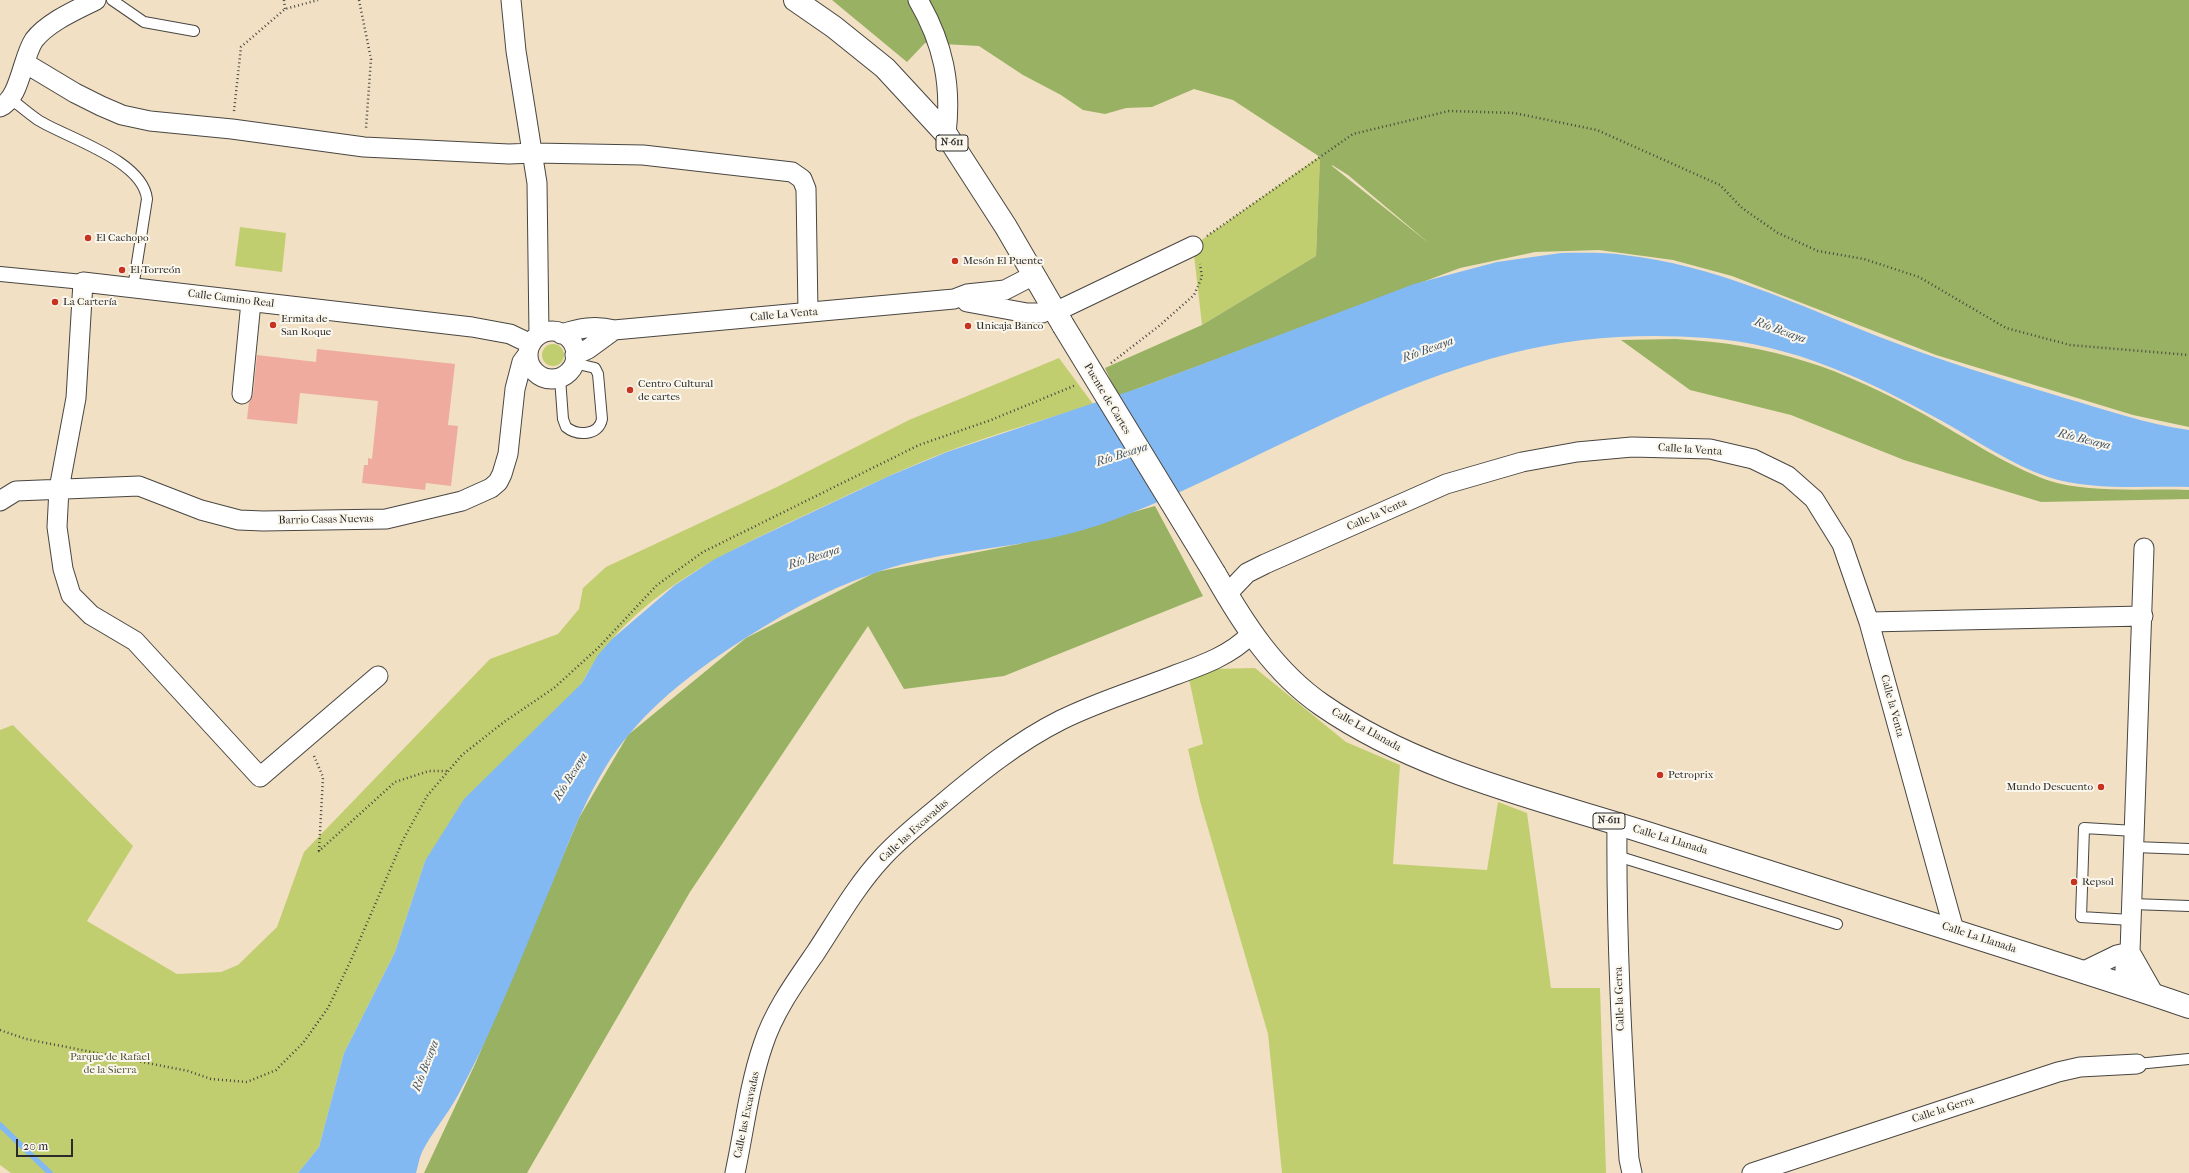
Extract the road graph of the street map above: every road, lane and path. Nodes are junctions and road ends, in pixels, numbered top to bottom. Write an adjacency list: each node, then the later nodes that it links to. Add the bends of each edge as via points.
1 (96, 0): 11 (street, via 43,32 34,40)
2 (112, 0): 10 (lane, via 144,22)
3 (284, 0): 9 (path)
4 (318, 0): 9 (path)
5 (359, 0): 15 (path, via 371,58)
6 (511, 0): 16 (street, via 516,51)
7 (795, 0): 14 (highway, N-611, via 885,68)
8 (918, 0): 14 (street, via 932,24 946,69)
9 (285, 9): 13 (path, via 241,47)
10 (194, 31)
11 (25, 63): 12 (street); 13 (street, via 75,93 122,115 150,121)
12 (6, 103): 21 (lane, via 113,158 136,178 146,192)
13 (232, 129): 15 (street)
14 (946, 134): 19 (highway, N-611)
15 (364, 147): 16 (street)
16 (534, 153): 24 (street, via 643,155 784,171 796,175 804,183 807,199); 28 (street, via 537,183 538,294)
17 (1193, 246): 25 (street, Calle La Venta); 29 (path, via 1354,134 1449,111 1514,113 1597,130 1720,185 1742,208 1778,233 1818,251 1864,259 1918,277 2006,328 2070,345); 31 (path, via 1202,272 1201,283 1194,295)
18 (0, 274): 20 (street, Calle Camino Real)
19 (1034, 274): 22 (street, Calle La Venta, via 1005,290 967,294); 25 (highway, N-611)
20 (83, 282): 21 (street, Calle Camino Real); 37 (street, via 76,398)
21 (133, 288): 23 (street, Calle Camino Real)
22 (954, 299): 24 (street, Calle La Venta); 25 (street, Calle La Venta, via 1027,313)
23 (251, 302): 28 (street, Calle Camino Real, via 487,329 510,334); 36 (street)
24 (808, 312): 26 (street, Calle La Venta)
25 (1057, 315): 40 (highway, Puente de Cartes / N-611, bridge)
26 (614, 330): 27 (street, Calle La Venta, via 591,327); 30 (street)
27 (561, 334): 28 (street, via 552,332); 30 (street, via 570,340)
28 (533, 344): 32 (street, via 531,367); 35 (street, Barrio Casas Nuevas, via 522,362)
29 (2189, 355)
30 (575, 359): 33 (street, via 567,374); 33 (lane, via 595,368 598,374 602,421 593,431 578,433 566,427 563,419)
31 (1105, 368)
32 (537, 374): 33 (street, via 548,379); 35 (street)
33 (560, 378)
34 (1079, 383): 47 (path, via 991,420 919,444 703,552 657,585 598,648 554,688 468,750)
35 (515, 389): 37 (street, Barrio Casas Nuevas, via 508,454 498,482 471,498 424,511 386,519 263,522 239,520 201,510 139,486)
36 (242, 394)
37 (59, 489): 38 (street, Barrio Casas Nuevas, via 16,491); 46 (street, via 57,527 70,595 91,615 135,641 260,777)
38 (0, 501)
39 (2144, 548): 42 (street)
40 (1215, 574): 41 (highway, Calle La Llanada / N-611)
41 (1227, 594): 43 (street, Calle la Venta, via 1247,573 1446,484 1522,462 1577,452 1632,447 1710,450 1753,459 1788,476 1814,499 1842,544); 44 (highway, Calle La Llanada / N-611)
42 (2143, 616): 43 (street); 49 (street)
43 (1869, 622): 55 (street, Calle la Venta)
44 (1251, 634): 48 (highway, Calle La Llanada / N-611, via 1304,691 1344,719 1386,742 1492,784); 64 (street, Calle las Excavadas, via 1227,653 1062,720 1034,735 1005,753 883,857 796,981 772,1024 758,1065)
45 (378, 676): 46 (street)
46 (306, 737): 47 (path, via 323,777 319,851 396,782 429,770)
47 (448, 771): 61 (path, via 427,796 403,840 328,1008 303,1043 276,1070 247,1082 211,1079 188,1071 26,1039)
48 (1617, 824): 51 (street, Calle la Gerra); 55 (highway, Calle La Llanada / N-611)
49 (2134, 839): 50 (lane); 53 (street); 53 (lane, via 2084,828 2081,917)
50 (2189, 849)
51 (1617, 856): 54 (lane); 65 (street, Calle la Gerra, via 1619,997)
52 (2189, 906): 53 (lane)
53 (2132, 912): 56 (street)
54 (1837, 924)
55 (1954, 930): 57 (highway, Calle La Llanada / N-611)
56 (2130, 952): 57 (street, via 2117,955); 58 (street, via 2124,973); 59 (street)
57 (2082, 972): 58 (highway, Calle La Llanada / N-611)
58 (2132, 988): 59 (highway, Calle La Llanada / N-611)
59 (2155, 996): 60 (highway, Calle La Llanada / N-611)
60 (2189, 1007)
61 (0, 1030)
62 (2189, 1059): 63 (lane)
63 (2137, 1064): 66 (street, Calle la Gerra, via 2080,1067 2058,1072)
64 (735, 1173)
65 (1632, 1173)
66 (1752, 1173)

